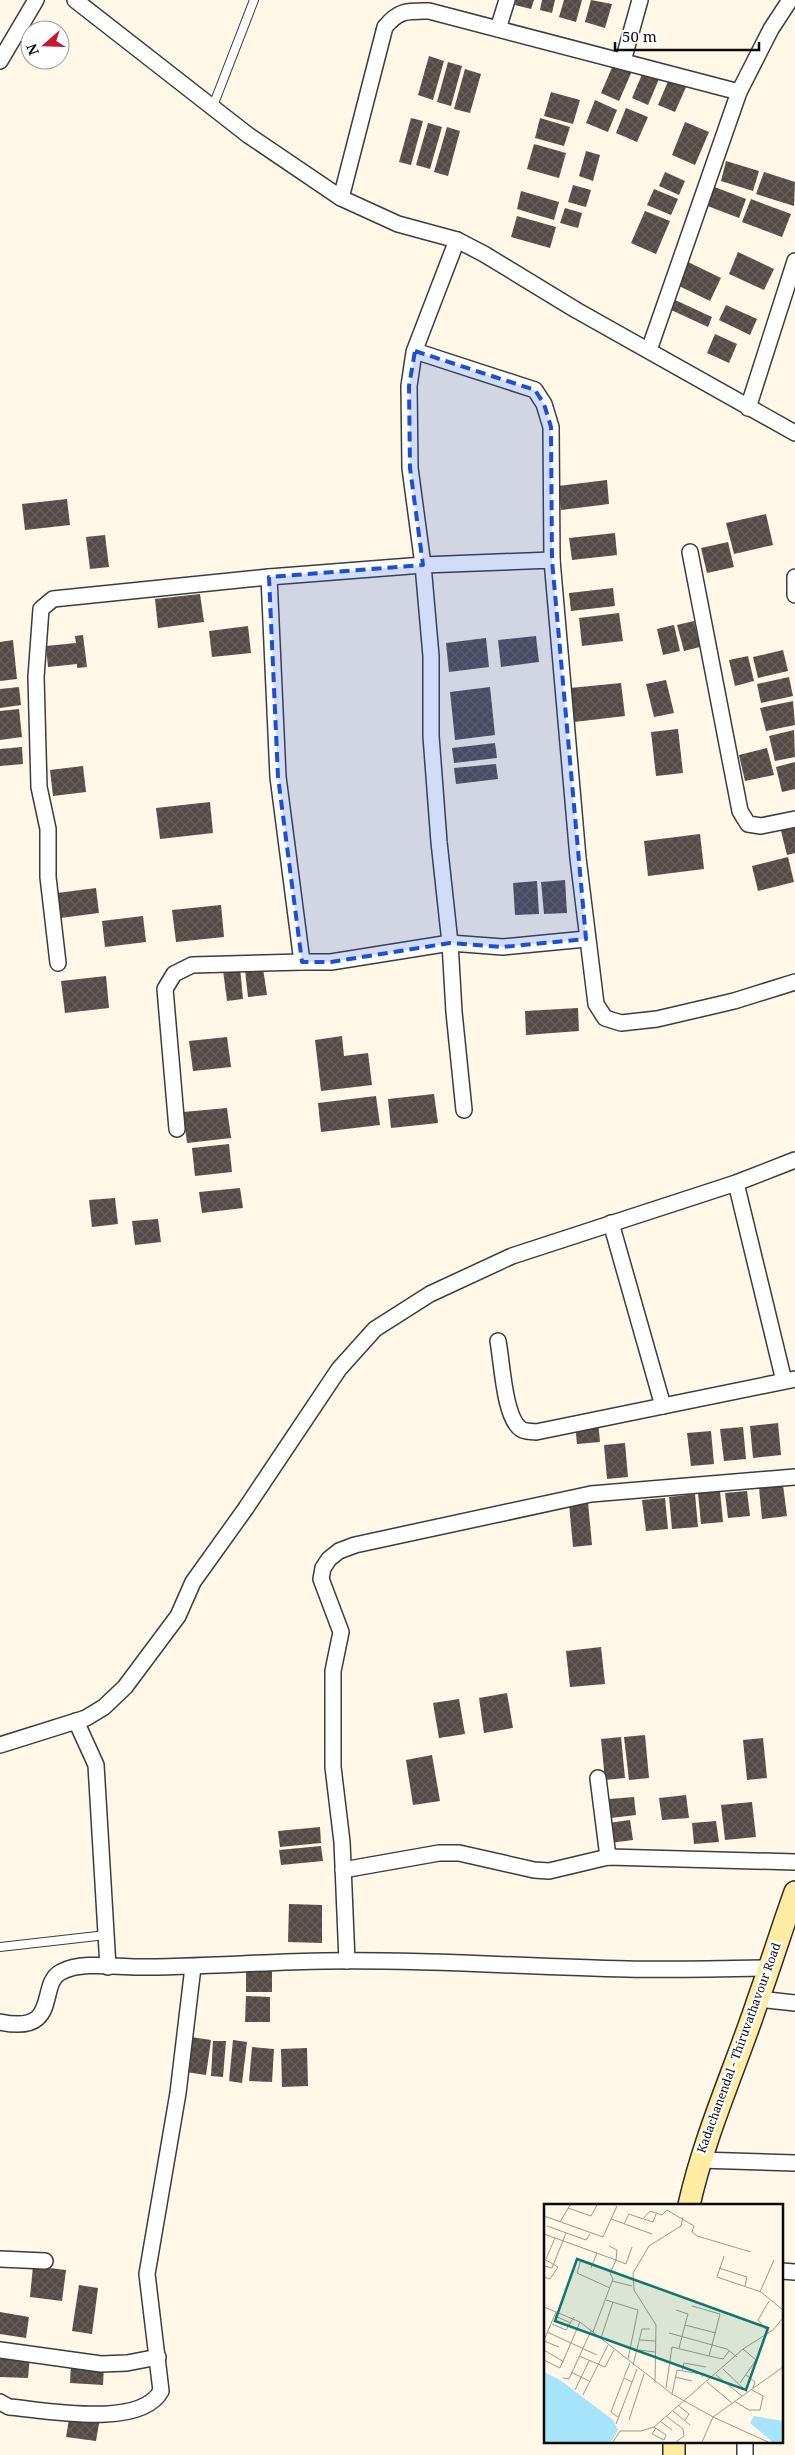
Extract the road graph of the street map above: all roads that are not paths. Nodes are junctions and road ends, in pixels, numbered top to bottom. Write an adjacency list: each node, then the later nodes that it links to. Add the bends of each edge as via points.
1 (36, 0): 8 (street)
2 (75, 0): 11 (street)
3 (254, 0): 11 (lane)
4 (507, 0): 7 (street)
5 (640, 0): 9 (street)
6 (790, 0): 10 (street, via 770,29)
7 (498, 29): 9 (street); 12 (street, via 429,11 394,15 384,27)
8 (0, 61)
9 (623, 61): 10 (street)
10 (739, 92): 15 (street)
11 (213, 106): 12 (street, via 248,135)
12 (341, 198): 13 (street, via 398,224)
13 (456, 240): 15 (street); 16 (street)
14 (795, 261): 17 (street)
15 (649, 350): 17 (street)
16 (415, 351): 20 (street, via 535,390 544,404 551,427); 21 (street, via 409,386 410,468)
17 (748, 408): 18 (street)
18 (795, 433)
19 (690, 552): 25 (street, via 740,811 748,824 760,826)
20 (552, 560): 21 (street); 26 (street)
21 (423, 565): 22 (street); 27 (street, via 431,656 431,736)
22 (269, 577): 28 (street, via 278,777); 29 (street, via 53,599 41,609 36,676 39,787 48,829 48,877)
23 (795, 577): 24 (street)
24 (795, 595)
25 (795, 819)
26 (586, 939): 27 (street, via 503,947); 30 (street, via 596,1004 604,1018 622,1023 657,1019)
27 (450, 943): 28 (street, via 331,962); 31 (street)
28 (302, 962): 32 (street, via 192,965 174,974 165,989)
29 (58, 963)
30 (795, 982)
31 (464, 1110)
32 (177, 1129)
33 (795, 1160): 34 (street)
34 (736, 1183): 35 (street); 37 (street)
35 (611, 1223): 38 (street); 40 (street, via 512,1256 430,1294 375,1329 338,1369 193,1582 178,1616 125,1687 104,1707)
36 (498, 1341): 38 (street, via 510,1413 523,1431 536,1432)
37 (790, 1380): 38 (street)
38 (663, 1406)
39 (795, 1476): 45 (street, via 591,1494 356,1545 338,1551 328,1559 321,1578 341,1632 333,1670 333,1767)
40 (76, 1721): 41 (street); 47 (street, via 96,1765)
41 (0, 1746)
42 (598, 1778): 43 (street)
43 (608, 1857): 44 (street); 45 (street, via 549,1871 459,1853 439,1853)
44 (795, 1862)
45 (344, 1870): 49 (street)
46 (795, 1892): 52 (main road, Kadachanendal - Thiruvathavour Road)
47 (106, 1935): 48 (lane); 51 (street)
48 (0, 1947)
49 (347, 1961): 50 (street); 52 (street, via 627,1969)
50 (193, 1966): 51 (street); 64 (street, via 178,2093 147,2274)
51 (108, 1967): 55 (street, via 79,1967 60,1972 52,1981 46,2007 38,2018 24,2022)
52 (767, 1968): 53 (main road, Kadachanendal - Thiruvathavour Road)
53 (759, 1999): 54 (street); 56 (main road, Kadachanendal - Thiruvathavour Road)
54 (795, 2003)
55 (0, 2022)
56 (699, 2160): 57 (street); 58 (main road, Kadachanendal - Thiruvathavour Road)
57 (795, 2163)
58 (689, 2204)
59 (0, 2259): 60 (street)
60 (45, 2261)
61 (782, 2271): 62 (street)
62 (795, 2272)
63 (0, 2350): 64 (street, via 101,2364)
64 (158, 2357): 65 (street, via 161,2391 147,2406 106,2414 8,2407)
65 (0, 2402)
66 (674, 2442): 68 (main road)
67 (745, 2442): 69 (street)
68 (674, 2455)
69 (745, 2455)

